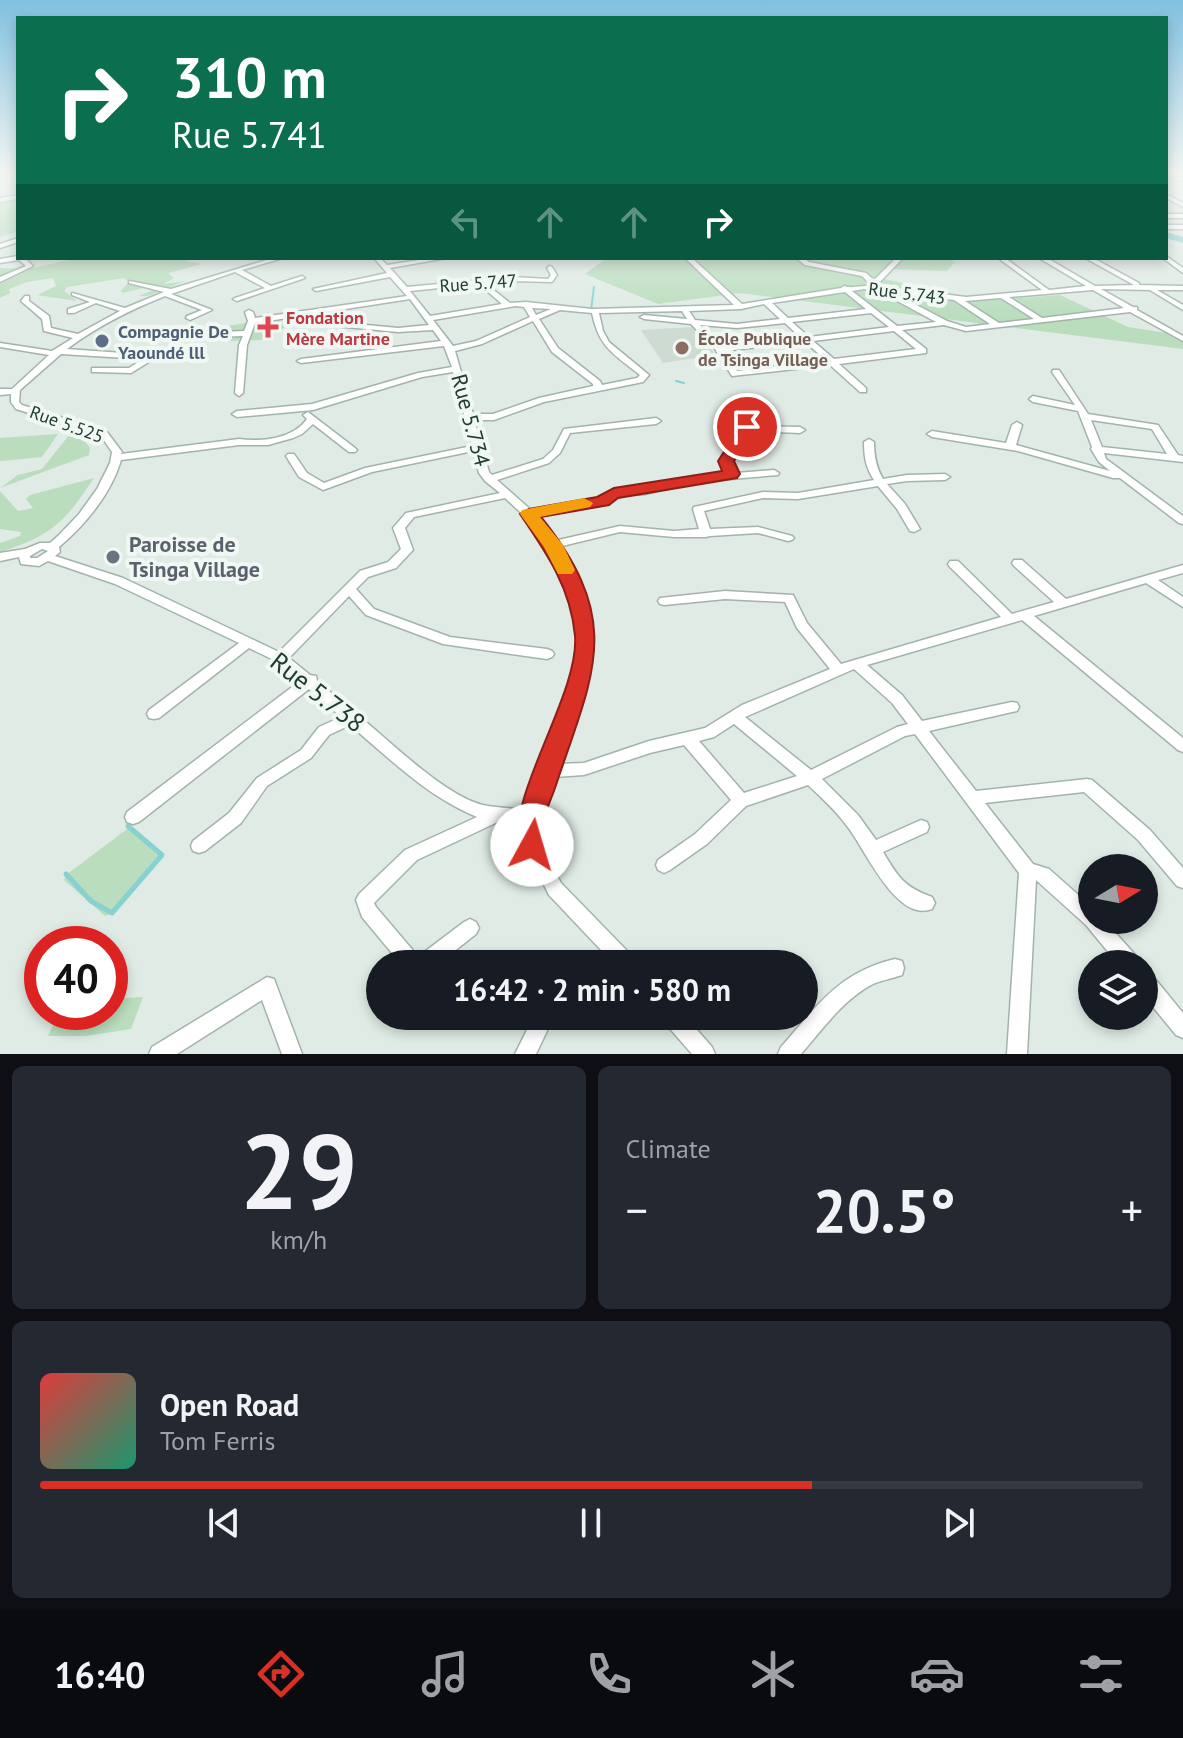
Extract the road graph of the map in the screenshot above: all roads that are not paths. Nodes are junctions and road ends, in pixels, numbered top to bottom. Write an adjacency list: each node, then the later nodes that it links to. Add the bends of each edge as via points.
1 (22, 260): 17 (street, via 30,266)
2 (234, 260): 13 (street)
3 (272, 260): 13 (street, Rue 5.525)
4 (429, 260): 12 (street)
5 (690, 260): 39 (street)
6 (803, 260): 15 (street)
7 (846, 260): 15 (street)
8 (898, 260): 20 (street)
9 (1004, 260): 27 (street)
10 (1045, 260): 24 (street)
11 (1092, 260): 21 (street)
12 (385, 266): 26 (street); 29 (street, Rue 5.734)
13 (240, 268): 22 (street); 28 (street, Rue 5.525)
14 (550, 268): 18 (street, Rue 5.747, via 550,281)
15 (836, 269): 20 (street, via 864,274)
16 (302, 278): 22 (street)
17 (0, 280)
18 (479, 281): 29 (street, Rue 5.747); 38 (street)
19 (131, 282): 28 (street)
20 (876, 285): 23 (street, Rue 5.743); 34 (street, Rue 5.743); 55 (street)
21 (1141, 286): 24 (street, Rue 5.743); 25 (street, Rue 5.743); 41 (street)
22 (269, 287): 33 (street)
23 (844, 288): 36 (street, Rue 5.743); 48 (street)
24 (1094, 288): 27 (street, Rue 5.743); 42 (street)
25 (1183, 288)
26 (316, 289)
27 (1047, 291): 31 (street, Rue 5.743)
28 (168, 293): 43 (street, Rue 5.525); 50 (street, via 208,310)
29 (409, 293): 54 (street, Rue 5.734); 61 (street, Rue 5.747, via 250,317)
30 (74, 294): 35 (street)
31 (1002, 296): 34 (street, Rue 5.743); 51 (street)
32 (27, 297): 62 (street, via 25,301 46,318 49,330)
33 (237, 299)
34 (956, 299): 57 (street)
35 (93, 303): 43 (street); 45 (street)
36 (767, 303): 39 (street, Rue 5.743); 53 (street)
37 (526, 304): 38 (street); 40 (street); 49 (street)
38 (508, 305): 54 (street)
39 (741, 307): 44 (street, Rue 5.743)
40 (561, 308): 46 (street, Rue 5.743); 49 (street, Rue 5.743)
41 (1183, 308)
42 (1134, 309): 51 (street); 58 (street)
43 (125, 310): 62 (street, Rue 5.525)
44 (685, 310): 47 (street, Rue 5.743); 52 (street)
45 (71, 311)
46 (595, 311): 47 (street, Rue 5.743); 77 (street, via 606,343 645,375)
47 (633, 311): 52 (street, via 641,317)
48 (872, 311): 53 (street); 60 (street)
49 (535, 317): 67 (street, Rue 5.743, via 483,342); 77 (street, via 555,350)
50 (190, 318)
51 (1041, 320): 57 (street)
52 (691, 321): 53 (street, via 737,326); 68 (street)
53 (788, 321): 65 (street)
54 (433, 322): 56 (street, via 398,330); 67 (street, Rue 5.734)
55 (944, 323): 57 (street, via 966,329); 60 (street)
56 (335, 324)
57 (997, 325)
58 (1165, 327): 59 (street); 64 (street)
59 (1183, 328)
60 (897, 330): 65 (street); 73 (street, via 923,351)
61 (248, 333): 63 (street); 81 (street)
62 (76, 336): 69 (street, Rue 5.525)
63 (180, 336)
64 (1183, 339)
65 (808, 340): 68 (street); 73 (street)
66 (0, 345): 69 (street)
67 (449, 346): 72 (street, Rue 5.743); 74 (street, Rue 5.734)
68 (718, 348): 73 (street, via 735,374)
69 (54, 352): 70 (street); 79 (street, Rue 5.525)
70 (151, 356): 71 (street); 75 (street, via 131,371)
71 (164, 358)
72 (301, 361)
73 (833, 362): 78 (street)
74 (457, 369): 83 (street); 86 (street, Rue 5.734)
75 (95, 370)
76 (1056, 372): 84 (street)
77 (598, 388): 86 (street, via 494,417)
78 (863, 390)
79 (16, 391): 80 (street); 98 (street, Rue 5.525, via 19,407 104,434 116,447)
80 (0, 392)
81 (239, 393)
82 (1033, 399): 84 (street)
83 (303, 408): 85 (street); 87 (street)
84 (1083, 413): 95 (street); 99 (street, via 1155,427)
85 (237, 414)
86 (467, 417): 94 (street, Rue 5.734)
87 (311, 420): 96 (street); 98 (street, via 302,432 251,444)
88 (656, 421): 104 (street, via 567,431 546,461)
89 (1017, 425): 93 (street)
90 (800, 430): 101 (street, via 746,428 726,461)
91 (932, 434): 93 (street)
92 (869, 442): 105 (street, via 869,465)
93 (1010, 447): 103 (street)
94 (476, 448): 97 (street, via 369,470 323,487 303,475); 104 (street, Rue 5.734)
95 (1096, 449): 99 (street); 103 (street)
96 (352, 450)
97 (291, 456)
98 (117, 458): 113 (street, Rue 5.525, via 112,475)
99 (1179, 459)
100 (774, 473): 101 (street)
101 (731, 474): 107 (street, via 614,493 603,501)
102 (945, 477): 105 (street)
103 (1122, 477): 108 (street)
104 (489, 479): 106 (street, Rue 5.734)
105 (878, 483): 109 (street, via 906,512); 110 (street, via 798,496 763,495 698,509)
106 (505, 495): 107 (street, Rue 5.734); 121 (street, via 410,515 399,528 407,550 392,565 364,574)
107 (529, 514): 112 (street, Rue 5.734)
108 (1181, 517)
109 (914, 529)
110 (706, 534): 111 (street, via 758,530); 112 (street, via 620,529)
111 (788, 538)
112 (553, 545): 139 (street, Rue 5.734, via 577,594 586,638 583,671)
113 (51, 552): 114 (street, via 40,546); 126 (street, Rue 5.738)
114 (26, 556): 115 (street); 116 (street)
115 (0, 557)
116 (0, 563)
117 (1018, 563): 123 (street)
118 (954, 564): 125 (street)
119 (1183, 569): 120 (street)
120 (1148, 579): 123 (street); 124 (street)
121 (349, 589): 127 (street, via 370,612 448,641); 128 (street)
122 (664, 601): 130 (street, via 725,595 789,598 801,625)
123 (1062, 602): 125 (street)
124 (1183, 603)
125 (1017, 617): 129 (street); 138 (street)
126 (249, 642): 128 (street, Rue 5.738); 133 (street)
127 (547, 654)
128 (281, 658): 131 (street, Rue 5.738)
129 (856, 663): 130 (street); 136 (street)
130 (838, 669): 135 (street)
131 (311, 680): 134 (street, Rue 5.738); 144 (street)
132 (1012, 707): 136 (street)
133 (154, 714)
134 (353, 717): 143 (street, Rue 5.738, via 438,791 480,811); 147 (street, via 324,731 306,754 262,782 235,818)
135 (735, 717): 137 (street); 140 (street)
136 (918, 726): 140 (street); 141 (street)
137 (688, 739): 139 (street, via 584,769); 142 (street)
138 (1183, 746)
139 (549, 771): 145 (street, Rue 5.734)
140 (810, 778): 142 (street); 148 (street)
141 (972, 798): 150 (street); 151 (street, via 1087,785 1144,835)
142 (741, 801): 149 (street)
143 (500, 813): 145 (street, Rue 5.738); 154 (street, via 411,855 365,900 368,911 412,963 426,962)
144 (133, 817)
145 (532, 817): 156 (street, Rue 5.734, via 532,845 547,876)
146 (921, 827): 148 (street)
147 (199, 846)
148 (872, 849): 152 (street, via 901,891)
149 (664, 865)
150 (1028, 871): 153 (street, via 1043,874); 168 (street)
151 (1183, 880)
152 (926, 903)
153 (1078, 907)
154 (470, 928)
155 (1104, 934): 157 (street)
156 (614, 950)
157 (1118, 950)
158 (895, 968): 167 (street, via 876,970 852,984)
159 (1158, 998): 160 (street)
160 (1183, 1028)
161 (537, 1030): 165 (street)
162 (684, 1030): 166 (street)
163 (159, 1054): 164 (street, via 267,986)
164 (292, 1054)
165 (525, 1054)
166 (705, 1054)
167 (788, 1054)
168 (1017, 1054)

